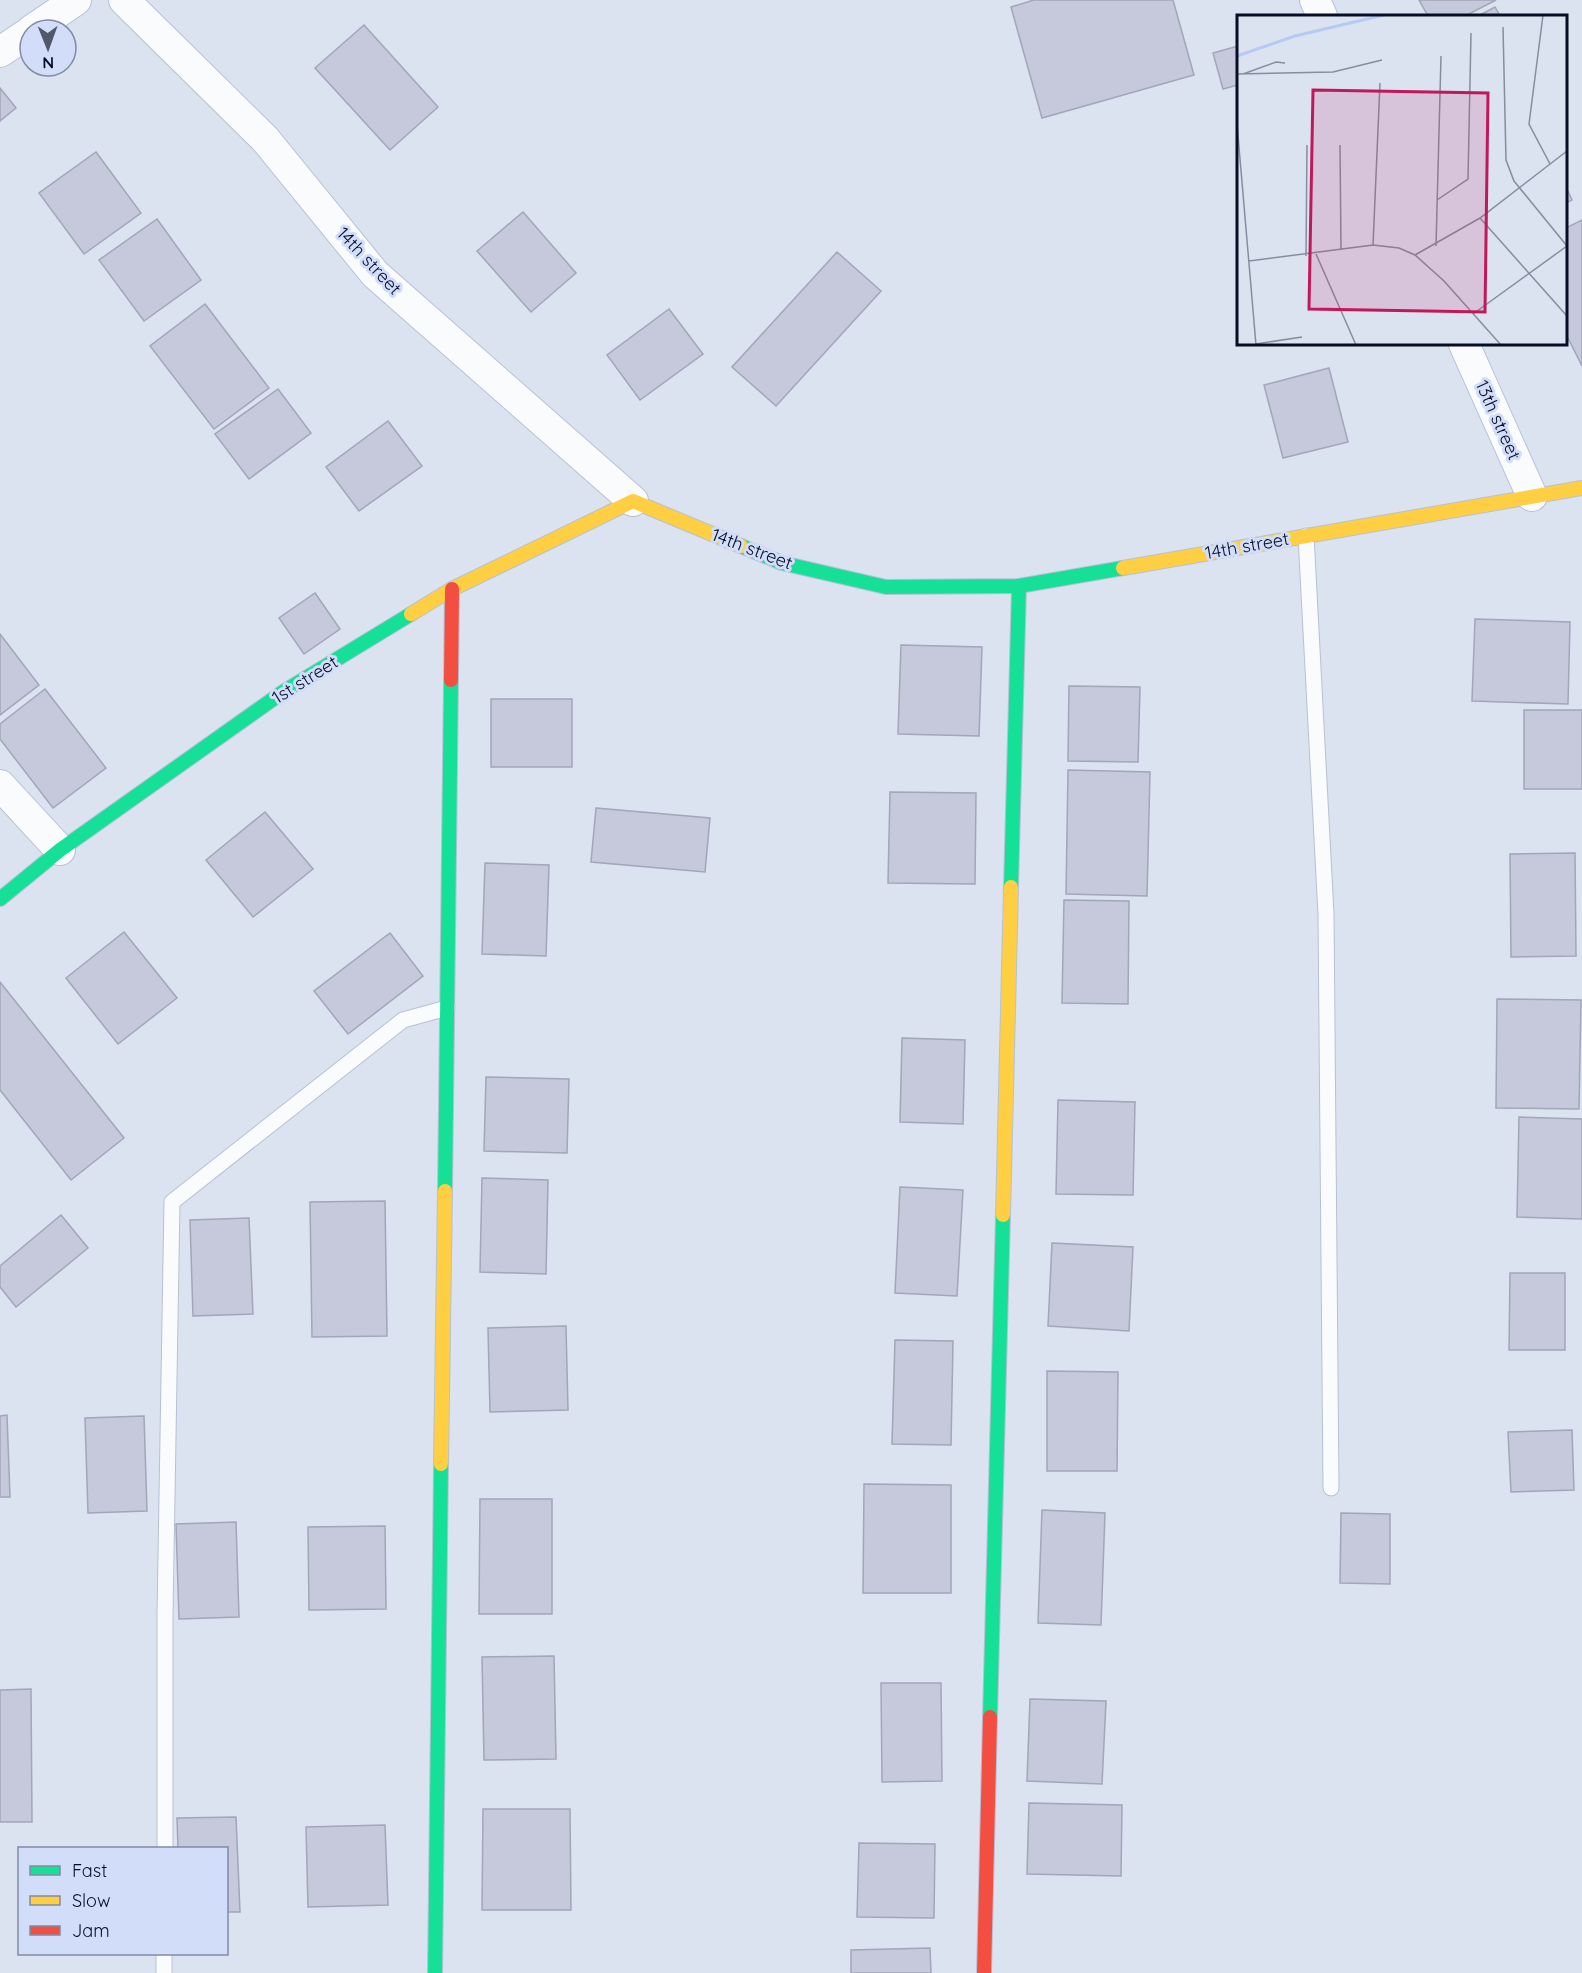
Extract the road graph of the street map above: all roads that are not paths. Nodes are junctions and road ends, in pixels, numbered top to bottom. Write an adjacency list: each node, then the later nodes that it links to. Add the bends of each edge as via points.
1 (76, 0): 5 (street)
2 (124, 0): 11 (street, 14th street, via 265,139 375,274)
3 (1315, 0): 4 (street)
4 (1322, 15)
5 (50, 18)
6 (18, 40): 7 (street)
7 (0, 52)
8 (1464, 345): 10 (street, 13th street)
9 (1582, 488): 10 (street, 14th street)
10 (1532, 496): 12 (street, 14th street)
11 (633, 501): 13 (street, 14th street, via 782,563 886,587); 14 (street, 1st street)
12 (1306, 536): 13 (street, 14th street); 19 (lane, via 1326,914)
13 (1019, 586): 24 (street)
14 (452, 589): 16 (street, 1st street, via 283,692); 18 (street)
15 (0, 785): 16 (street)
16 (60, 850): 17 (street, 1st street)
17 (0, 899)
18 (447, 1008): 20 (lane, via 403,1020 172,1202); 23 (street)
19 (1331, 1488)
20 (165, 1847)
21 (164, 1955): 22 (lane)
22 (164, 1973)
23 (435, 1973)
24 (984, 1973)

